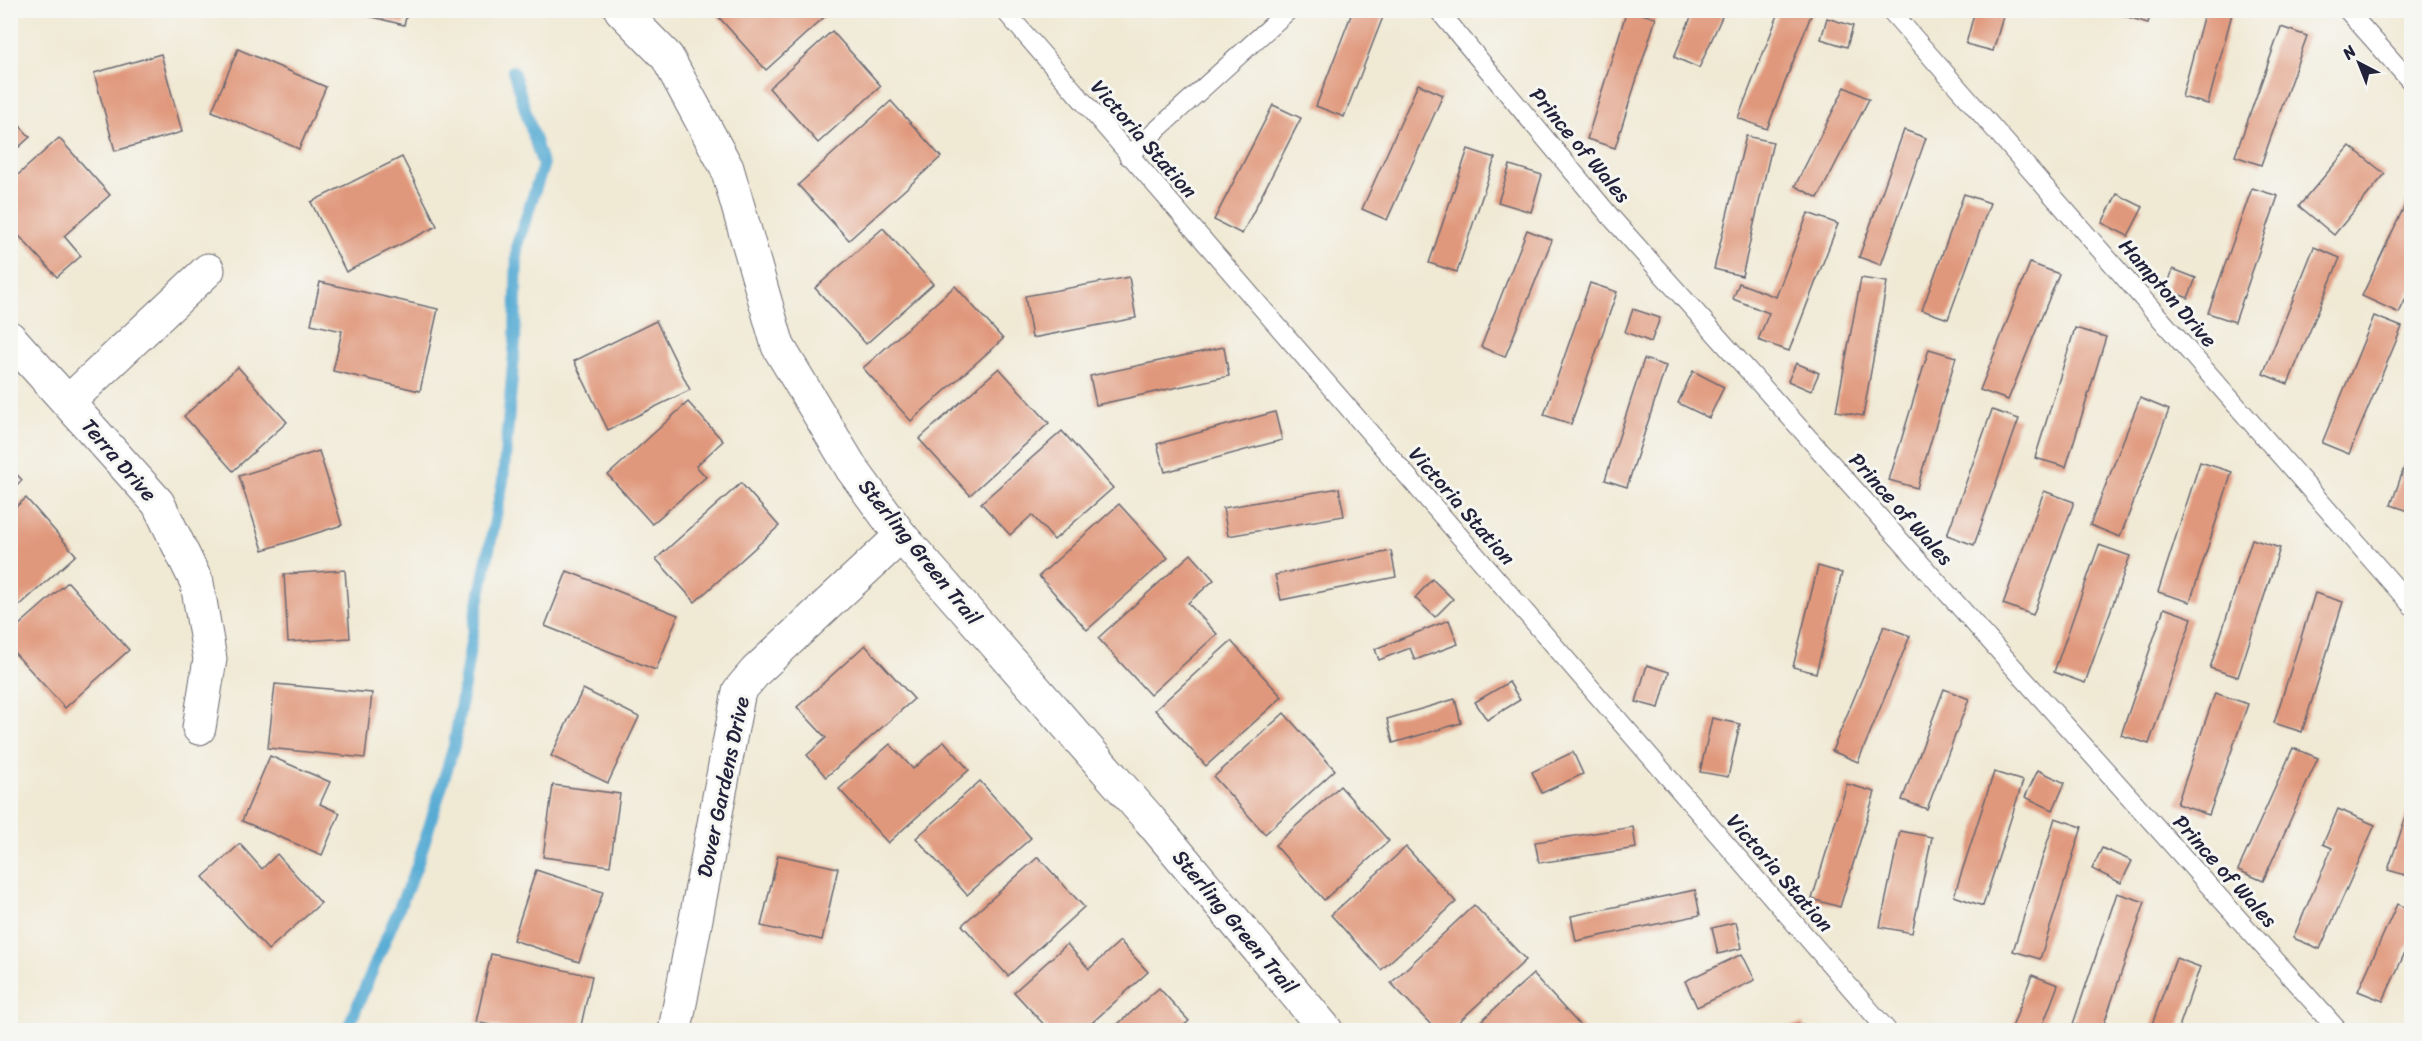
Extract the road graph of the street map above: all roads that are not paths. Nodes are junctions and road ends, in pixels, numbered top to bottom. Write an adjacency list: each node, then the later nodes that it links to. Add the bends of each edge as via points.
1 (621, 10): 12 (street, Sterling Green Trail, via 667,57 727,168 778,346 852,470)
2 (1004, 10): 8 (lane, Victoria Station)
3 (1288, 10): 8 (lane)
4 (1438, 10): 18 (lane, Prince of Wales, via 1617,225)
5 (1890, 10): 13 (lane, Hampton Drive)
6 (2347, 10): 7 (lane)
7 (2412, 83)
8 (1128, 156): 17 (lane, Victoria Station)
9 (208, 270): 11 (street, Terra Drive)
10 (10, 338): 11 (street, Terra Drive)
11 (68, 402): 14 (street, Terra Drive, via 158,503 197,583 210,659)
12 (901, 536): 15 (street, Dover Gardens Drive, via 756,671 739,692); 16 (street, Sterling Green Trail, via 1150,820)
13 (2412, 606)
14 (199, 728)
15 (675, 1030)
16 (1326, 1030)
17 (1887, 1030)
18 (2338, 1030)

